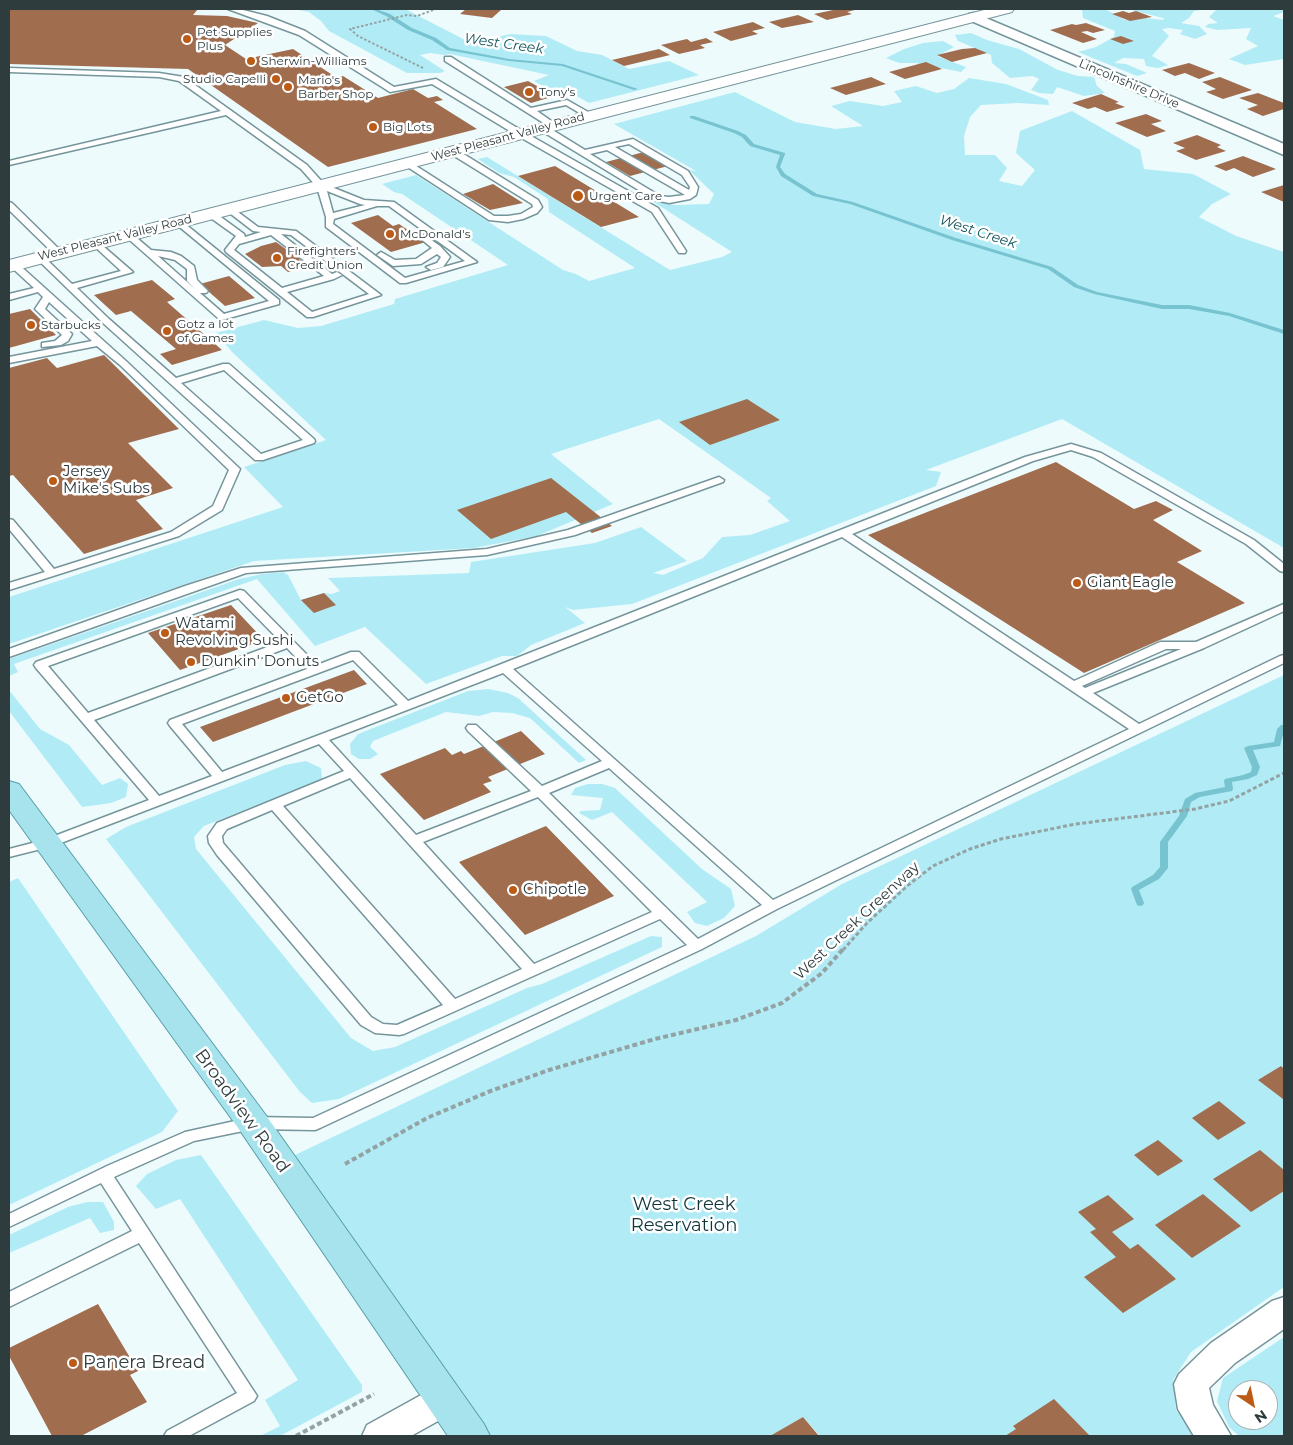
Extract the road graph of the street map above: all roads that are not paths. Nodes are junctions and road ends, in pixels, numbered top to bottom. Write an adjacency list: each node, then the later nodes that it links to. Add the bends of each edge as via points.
1 (232, 9): 10 (lane, via 302,34 393,90 433,81)
2 (1006, 9): 3 (main road, West Pleasant Valley Road)
3 (974, 17): 8 (main road, West Pleasant Valley Road); 12 (street, Lincolnshire Drive)
4 (448, 59): 6 (lane)
5 (9, 70): 7 (lane, via 169,76 181,79)
6 (529, 111): 8 (lane, via 567,102); 9 (lane)
7 (229, 112): 15 (lane); 17 (lane, via 299,163)
8 (591, 116): 9 (main road, West Pleasant Valley Road)
9 (548, 127): 10 (main road, West Pleasant Valley Road); 14 (lane)
10 (521, 134): 13 (main road, West Pleasant Valley Road); 30 (lane, via 655,210)
11 (608, 147): 14 (lane); 18 (lane); 18 (lane, via 630,141 685,173)
12 (1284, 150)
13 (454, 152): 16 (main road, West Pleasant Valley Road); 16 (lane, via 529,198 538,207 523,216 492,218)
14 (584, 153): 18 (lane, via 658,198 678,199)
15 (9, 163)
16 (407, 164): 17 (main road, West Pleasant Valley Road)
17 (321, 186): 19 (lane); 21 (main road, West Pleasant Valley Road); 23 (lane)
18 (693, 191)
19 (376, 204): 23 (lane); 23 (lane, via 391,204 472,262 403,282); 29 (lane)
20 (10, 208): 31 (lane)
21 (230, 209): 22 (main road, West Pleasant Valley Road); 25 (lane, via 256,229)
22 (211, 214): 24 (main road, West Pleasant Valley Road); 27 (lane, via 241,236)
23 (330, 221): 35 (lane)
24 (178, 222): 26 (main road, West Pleasant Valley Road); 34 (lane)
25 (272, 232): 27 (lane); 37 (lane, via 293,233); 38 (lane)
26 (128, 235): 28 (main road, West Pleasant Valley Road); 32 (lane)
27 (236, 242): 41 (lane, via 229,250)
28 (96, 243): 31 (main road, West Pleasant Valley Road); 39 (lane, via 128,272)
29 (437, 248): 35 (lane, via 418,262); 35 (lane, via 446,257 440,264 413,269 399,268)
30 (682, 251)
31 (58, 253): 33 (main road, West Pleasant Valley Road)
32 (148, 253): 34 (lane, via 178,258 191,268 192,281 224,308 262,298 235,275); 34 (lane, via 222,317 276,302)
33 (40, 258): 36 (main road, West Pleasant Valley Road); 39 (lane)
34 (224, 260)
35 (393, 263)
36 (11, 265): 40 (lane)
37 (346, 272): 38 (lane); 41 (lane, via 376,296 310,315)
38 (331, 277): 41 (lane)
39 (70, 287): 47 (lane)
40 (40, 289): 42 (lane); 43 (lane)
41 (280, 291)
42 (48, 296): 44 (lane); 45 (lane, via 40,309 66,334 65,339)
43 (9, 297)
44 (99, 343): 46 (lane); 52 (lane, via 235,469 218,508 175,534)
45 (9, 354)
46 (9, 360)
47 (174, 382): 47 (lane, via 259,458 310,441 226,366)
48 (719, 480): 57 (lane, via 571,533 487,552 244,570)
49 (9, 522): 52 (lane)
50 (843, 533): 51 (lane, via 1029,459 1072,447 1097,454 1242,537); 59 (lane); 61 (lane)
51 (1284, 569)
52 (52, 573): 53 (lane)
53 (9, 587)
54 (1284, 607): 56 (lane)
55 (286, 640): 60 (lane); 64 (lane); 64 (lane, via 240,593 40,665)
56 (1200, 645): 61 (lane, via 1164,645); 62 (lane)
57 (9, 653)
58 (1284, 659): 66 (lane)
59 (505, 668): 63 (lane); 68 (lane)
60 (315, 670): 63 (lane, via 355,655); 70 (lane, via 174,724)
61 (1072, 686): 62 (lane)
62 (1083, 693): 66 (lane)
63 (406, 706): 67 (lane)
64 (85, 719): 73 (lane)
65 (472, 728): 72 (lane)
66 (1138, 729): 78 (lane)
67 (321, 738): 69 (lane); 70 (lane)
68 (612, 762): 72 (lane); 78 (lane)
69 (352, 773): 74 (lane); 75 (lane)
70 (220, 777): 73 (lane)
71 (9, 790): 76 (main road, Broadview Road)
72 (540, 792): 75 (lane); 79 (lane)
73 (157, 801): 76 (lane)
74 (275, 805): 82 (lane); 82 (lane, via 222,826 215,836 216,843 366,1021 380,1029 399,1030)
75 (414, 841): 81 (lane)
76 (48, 843): 77 (lane); 83 (main road, Broadview Road)
77 (9, 853)
78 (772, 906): 80 (lane)
79 (662, 913): 80 (lane); 81 (lane)
80 (697, 946): 83 (lane, via 315,1124)
81 (532, 971): 82 (lane)
82 (452, 1006)
83 (253, 1123): 84 (lane, via 191,1136); 89 (main road, Broadview Road)
84 (104, 1175): 85 (lane); 86 (lane)
85 (9, 1221)
86 (142, 1234): 87 (lane); 90 (lane, via 248,1396)
87 (9, 1300)
88 (1284, 1311): 93 (street, via 1223,1353 1192,1384 1196,1409)
89 (444, 1400): 91 (street); 92 (main road, Broadview Road)
90 (173, 1436)
91 (380, 1436)
92 (470, 1436)
93 (1213, 1436)

